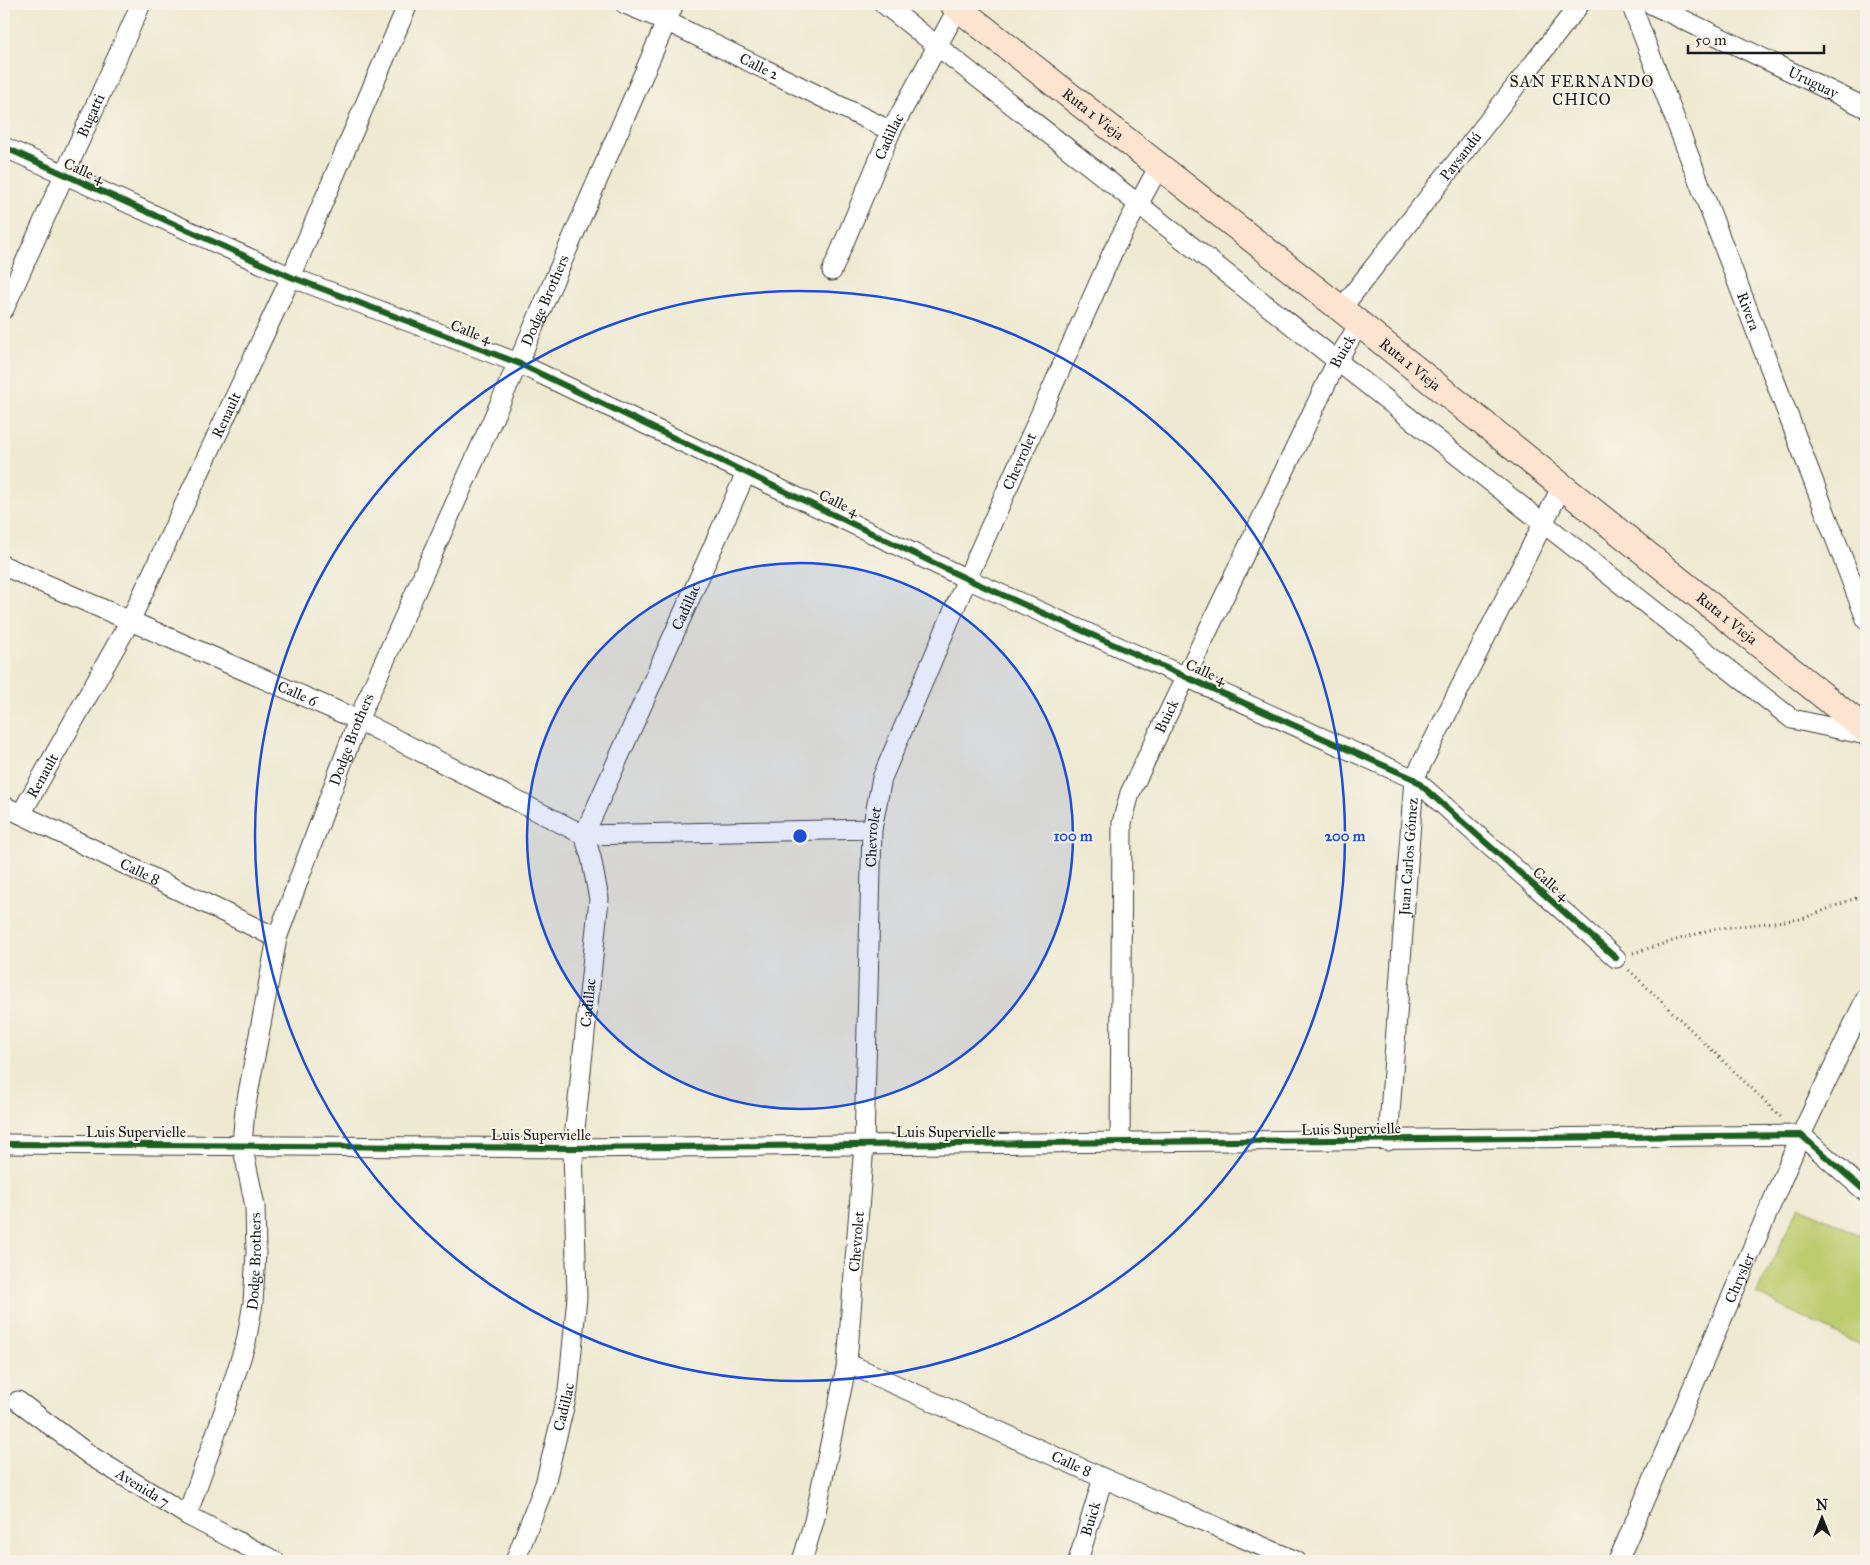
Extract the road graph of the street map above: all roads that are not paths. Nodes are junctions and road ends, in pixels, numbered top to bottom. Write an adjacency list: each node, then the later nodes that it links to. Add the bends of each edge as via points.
1 (141, 4): 16 (street, Bugatti)
2 (408, 4): 19 (street, Renault)
3 (625, 4): 10 (street, Calle 2)
4 (674, 4): 10 (street, Dodge Brothers)
5 (884, 4): 11 (street)
6 (1580, 4): 21 (street, Paysandú)
7 (1631, 4): 29 (street, Rivera)
8 (1651, 4): 12 (street, Uruguay)
9 (955, 6): 11 (street, Cadillac); 15 (street, Ruta 1 Vieja)
10 (666, 22): 13 (street, Calle 2); 23 (street, Dodge Brothers)
11 (937, 46): 13 (street, Cadillac); 17 (street)
12 (1866, 108)
13 (891, 131): 18 (street, Cadillac)
14 (4, 148): 16 (street, Calle 4)
15 (1158, 168): 17 (street, Chevrolet); 21 (street, Ruta 1 Vieja)
16 (64, 176): 19 (street, Calle 4); 20 (street, Bugatti)
17 (1138, 204): 22 (street); 28 (street, Chevrolet, via 1114,249)
18 (832, 271)
19 (291, 276): 23 (street, Calle 4); 30 (street, Renault)
20 (4, 310)
21 (1350, 317): 22 (street, Buick); 25 (street, Ruta 1 Vieja)
22 (1337, 361): 26 (street); 31 (street, Buick)
23 (518, 363): 24 (street, Calle 4); 32 (street, Dodge Brothers)
24 (746, 472): 28 (street, Calle 4); 39 (street, Cadillac)
25 (1562, 486): 26 (street, Juan Carlos Gómez); 33 (street, Ruta 1 Vieja)
26 (1544, 524): 34 (street, via 1792,719); 35 (street, Juan Carlos Gómez)
27 (4, 566): 30 (street, Calle 6)
28 (967, 579): 31 (street, Calle 4); 38 (street, Chevrolet, via 882,778)
29 (1866, 619)
30 (130, 621): 32 (street, Calle 6); 37 (street, Renault)
31 (1185, 676): 35 (street, Calle 4); 45 (street, Buick, via 1130,793 1122,823)
32 (358, 720): 39 (street, Calle 6); 40 (street, Dodge Brothers)
33 (1866, 730)
34 (1866, 735)
35 (1414, 779): 41 (street, Calle 4); 44 (street, Juan Carlos Gómez)
36 (4, 806): 37 (street, Calle 8)
37 (21, 814): 40 (street, Calle 8)
38 (872, 829): 39 (street); 48 (street, Chevrolet)
39 (584, 835): 49 (street, Cadillac, via 599,899)
40 (277, 938): 47 (street, Dodge Brothers)
41 (1616, 958)
42 (1866, 998): 43 (street, Chrysler)
43 (1801, 1135): 44 (street, Luis Supervielle); 50 (street); 60 (street, Chrysler)
44 (1388, 1141): 45 (street, Luis Supervielle)
45 (1120, 1143): 48 (street, Luis Supervielle)
46 (4, 1144): 47 (street, Luis Supervielle)
47 (242, 1144): 49 (street, Luis Supervielle); 54 (street, Dodge Brothers, via 255,1206 253,1303 246,1342)
48 (864, 1145): 49 (street, Luis Supervielle); 51 (street, Chevrolet)
49 (572, 1148): 56 (street, Cadillac, via 577,1297 568,1391 545,1484)
50 (1866, 1192)
51 (847, 1363): 53 (street, Calle 8); 57 (street, Chevrolet, via 814,1520)
52 (18, 1401): 54 (street, Avenida 7, via 91,1456)
53 (1103, 1478): 58 (street, Buick); 59 (street, Calle 8)
54 (186, 1515): 55 (street, Avenida 7)
55 (275, 1561)
56 (515, 1561)
57 (802, 1561)
58 (1078, 1561)
59 (1296, 1561)
60 (1618, 1561)

